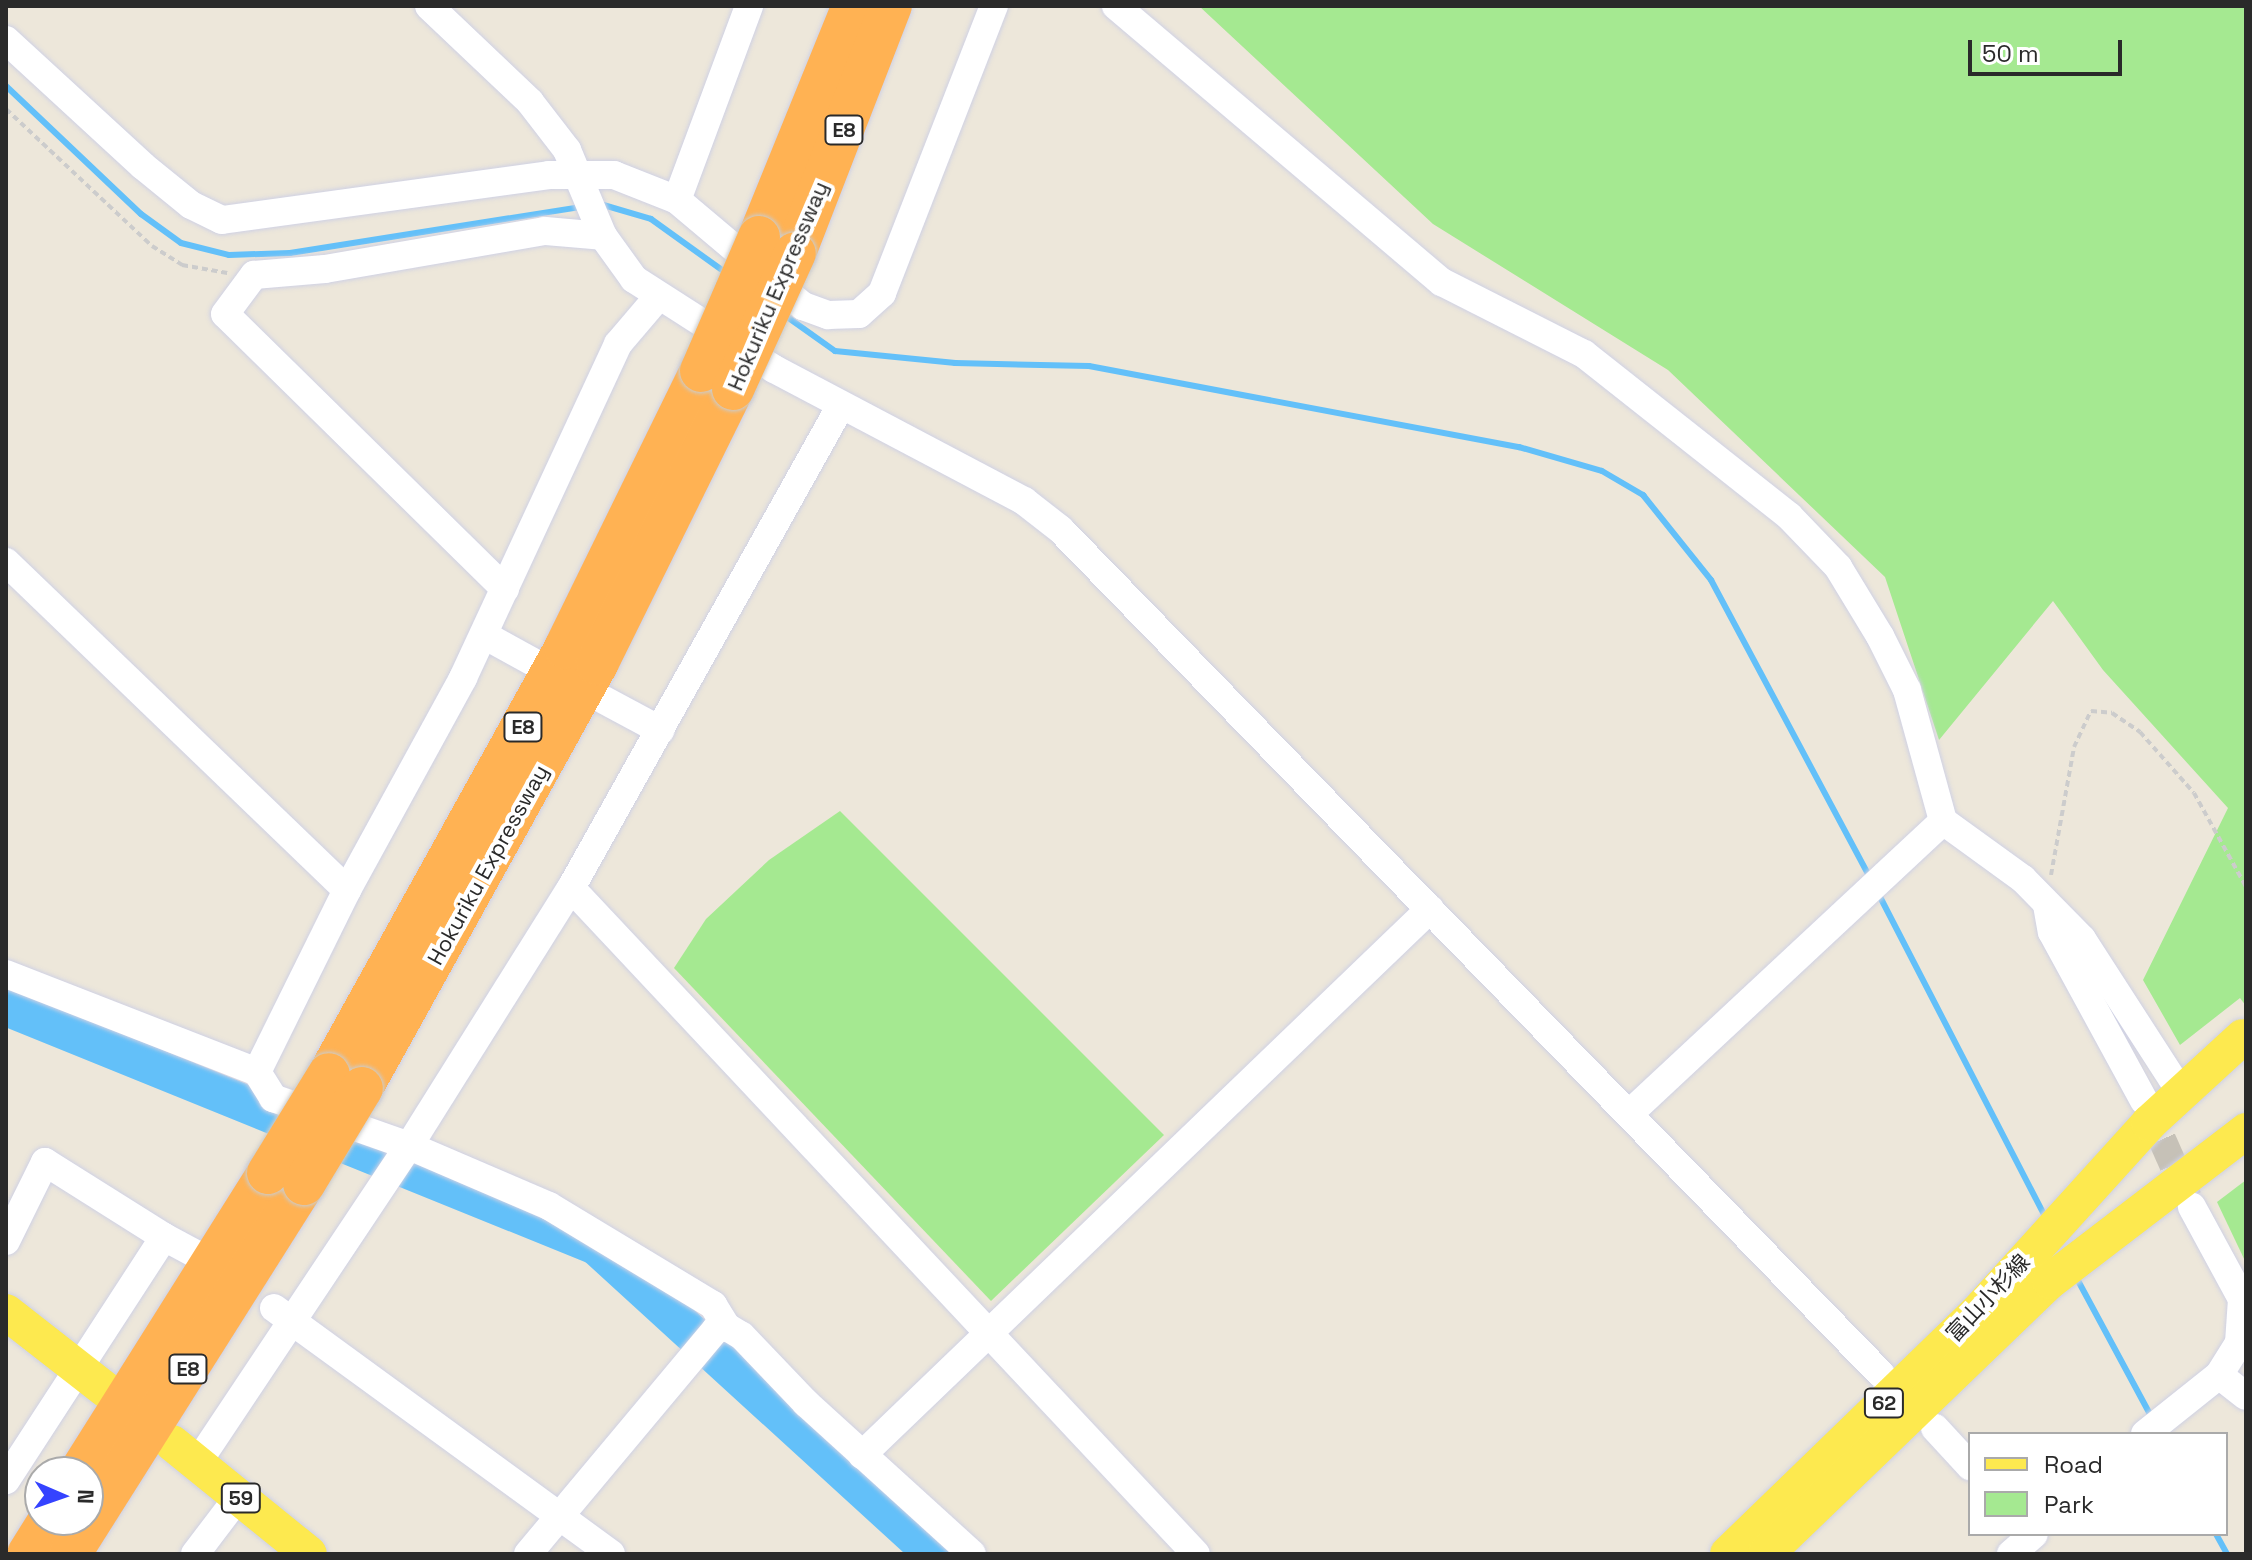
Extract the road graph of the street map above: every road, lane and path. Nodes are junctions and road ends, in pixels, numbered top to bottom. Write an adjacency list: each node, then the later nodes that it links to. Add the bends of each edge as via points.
1 (429, 6): 9 (street, via 530,102 567,150)
2 (749, 6): 10 (street)
3 (853, 6): 12 (highway, Hokuriku Expressway / E8)
4 (891, 6): 12 (highway, Hokuriku Expressway / E8)
5 (994, 6): 10 (street, via 882,293 859,314 828,315 803,306)
6 (1116, 6): 22 (street, via 1442,282 1584,354 1789,516 1838,567 1880,636 1907,690)
7 (6, 40): 9 (street, via 143,166 191,205 222,220)
8 (6, 109): 13 (path, via 152,246 182,265)
9 (580, 181): 10 (street, via 614,175); 11 (street)
10 (677, 200)
11 (603, 236): 13 (street, via 545,231 325,269); 14 (street, via 634,279)
12 (777, 245): 36 (highway, Hokuriku Expressway / E8, bridge, via 591,677)
13 (254, 275): 17 (street, via 225,314)
14 (658, 297): 15 (street); 17 (street, via 618,344)
15 (840, 407): 21 (street); 27 (street, via 1024,501 1060,529)
16 (6, 562): 25 (street)
17 (505, 589): 18 (street)
18 (484, 635): 19 (street); 25 (street)
19 (533, 662)
20 (604, 700): 21 (street)
21 (660, 730): 24 (street)
22 (1943, 821): 26 (street); 33 (street)
23 (2246, 887): 26 (path, via 2194,793 2140,732 2112,713 2091,711 2074,747)
24 (571, 888): 35 (street); 44 (street)
25 (347, 890): 30 (street)
26 (2047, 900): 31 (street, via 2082,939); 32 (street, via 2052,932)
27 (1430, 909): 33 (street); 44 (street)
28 (6, 974): 30 (street)
29 (2243, 1037): 31 (main road, 富山小杉線 / 62)
30 (257, 1072): 35 (street, via 273,1098)
31 (2182, 1094): 70 (main road, 富山小杉線 / 62, via 1976,1314)
32 (2144, 1101)
33 (1629, 1114): 46 (street)
34 (2246, 1131): 71 (main road, 富山小杉線 / 62, via 2050,1281)
35 (406, 1150): 42 (street); 43 (street, via 487,1177 614,1241 713,1305)
36 (286, 1178): 54 (highway, Hokuriku Expressway / E8); 63 (highway, Hokuriku Expressway / E8)
37 (2192, 1207): 47 (street, via 2242,1299 2239,1343)
38 (164, 1237): 39 (street, via 45,1162); 40 (street); 45 (street)
39 (6, 1241)
40 (194, 1253)
41 (6, 1312): 45 (main road)
42 (283, 1315): 52 (street); 58 (street)
43 (722, 1328): 53 (street, via 742,1336); 58 (street)
44 (991, 1332): 53 (street); 69 (street)
45 (78, 1367): 48 (main road); 56 (street)
46 (1881, 1374)
47 (2219, 1375): 49 (street); 50 (street)
48 (106, 1390)
49 (2246, 1396)
50 (2155, 1426)
51 (1935, 1428): 55 (street)
52 (185, 1453): 57 (main road, 59)
53 (862, 1455): 68 (street)
54 (91, 1456)
55 (1968, 1464)
56 (6, 1480)
57 (239, 1496): 64 (street); 65 (main road, 59)
58 (562, 1514): 66 (street); 67 (street)
59 (39, 1536): 62 (highway)
60 (2032, 1536): 72 (street)
61 (2035, 1536): 73 (street)
62 (28, 1554)
63 (70, 1554)
64 (195, 1554)
65 (309, 1554)
66 (528, 1554)
67 (611, 1554)
68 (972, 1554)
69 (1196, 1554)
70 (1728, 1554)
71 (1766, 1554)
72 (2011, 1554)
73 (2044, 1554)

